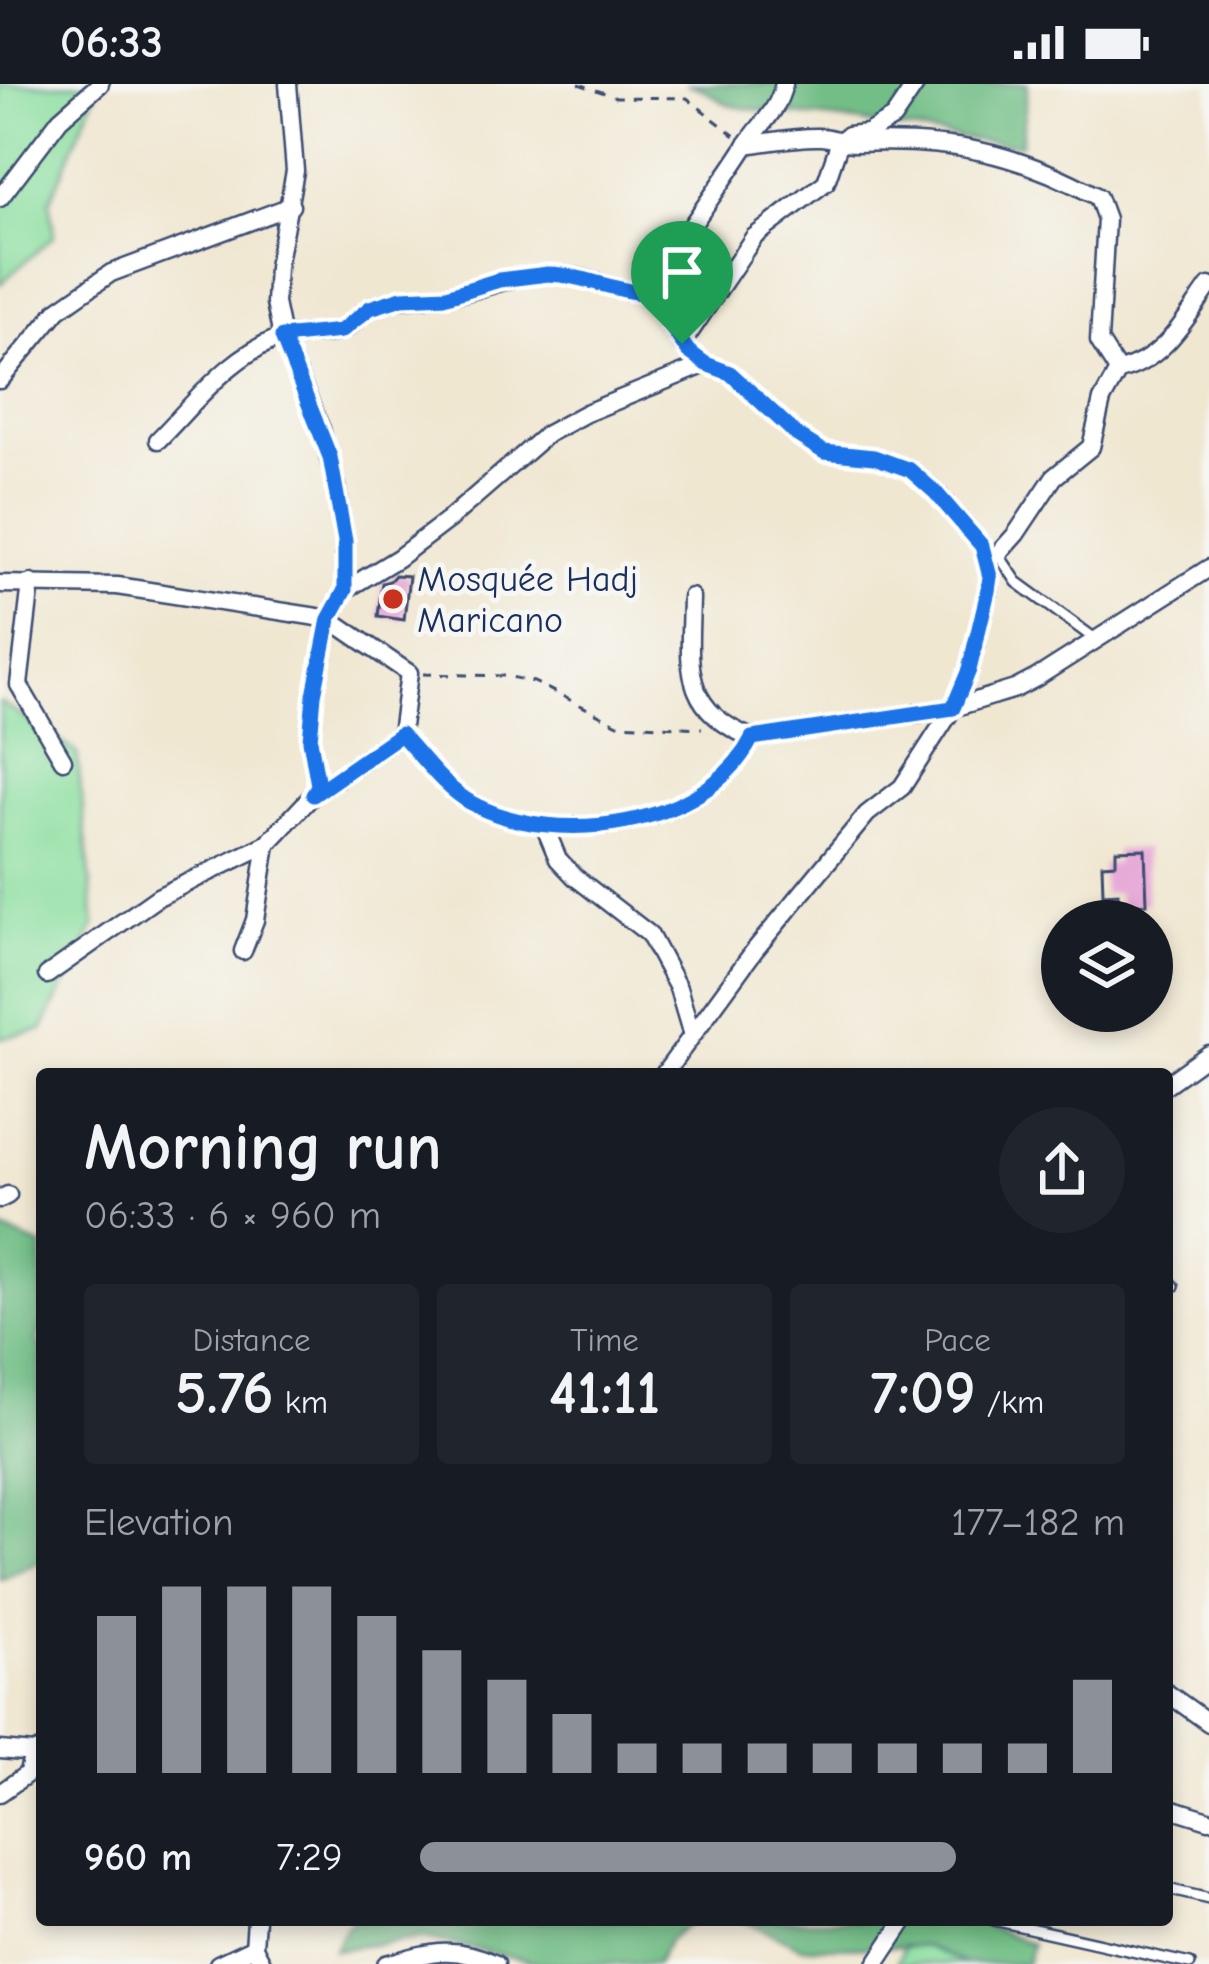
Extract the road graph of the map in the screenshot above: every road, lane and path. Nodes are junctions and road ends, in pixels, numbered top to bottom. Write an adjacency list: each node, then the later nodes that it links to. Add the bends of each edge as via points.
1 (100, 84): 8 (street, via 60,119)
2 (288, 84): 9 (street)
3 (579, 84): 7 (path, via 616,97 687,98)
4 (784, 84): 7 (street, via 774,112)
5 (916, 84): 6 (street, via 893,118)
6 (840, 141): 7 (street); 13 (street, via 826,182 754,237); 15 (street, via 1008,155 1098,197 1106,219 1099,341)
7 (746, 145): 11 (street)
8 (0, 198)
9 (291, 206): 12 (street, via 275,286); 16 (street, via 110,273 58,310)
10 (1209, 286): 15 (street, via 1163,349)
11 (649, 294): 12 (street, via 566,275 526,275 384,303 341,331); 13 (street)
12 (282, 337): 17 (street, via 235,364); 22 (street, via 330,457)
13 (682, 344): 14 (street)
14 (706, 364): 18 (street, via 730,373 819,451 910,470); 22 (street, via 547,434 448,520)
15 (1118, 371): 18 (street, via 1091,447 1054,477)
16 (0, 380)
17 (158, 440)
18 (992, 556): 25 (lane); 27 (street, via 983,619)
19 (1209, 568): 25 (street)
20 (31, 583): 21 (street); 24 (street, via 131,587); 31 (street, via 19,685)
21 (0, 584)
22 (345, 590): 24 (street)
23 (691, 597): 28 (street, via 690,673)
24 (329, 619): 26 (street); 32 (lane, via 310,740)
25 (1095, 639): 27 (street, via 1015,689)
26 (409, 673): 28 (path, via 535,682 618,724); 29 (street)
27 (953, 708): 30 (street); 37 (street, via 902,787 867,814)
28 (722, 725): 30 (street)
29 (401, 734): 32 (street); 33 (street, via 461,796)
30 (752, 738): 33 (street, via 710,788 670,810)
31 (63, 760)
32 (313, 795): 34 (street)
33 (544, 825): 37 (street, via 574,877 649,934)
34 (267, 844): 35 (street); 36 (street, via 158,897)
35 (242, 951)
36 (46, 975)
37 (691, 1032): 39 (street)
38 (1209, 1054): 40 (street)
39 (668, 1068)
40 (1173, 1080)
41 (1173, 1697): 42 (street)
42 (1209, 1724)
43 (0, 1750): 44 (street)
44 (36, 1751)
45 (36, 1755): 46 (street, via 27,1774)
46 (0, 1793)
47 (1173, 1809): 48 (street)
48 (1209, 1820)
49 (1173, 1890): 50 (lane)
50 (1209, 1899)
51 (256, 1926): 54 (street)
52 (901, 1926): 59 (street)
53 (1021, 1926): 60 (lane)
54 (254, 1947): 55 (street); 56 (street)
55 (218, 1964)
56 (263, 1964)
57 (386, 1964): 58 (street, via 450,1949)
58 (496, 1964)
59 (876, 1964)
60 (1190, 1964)

